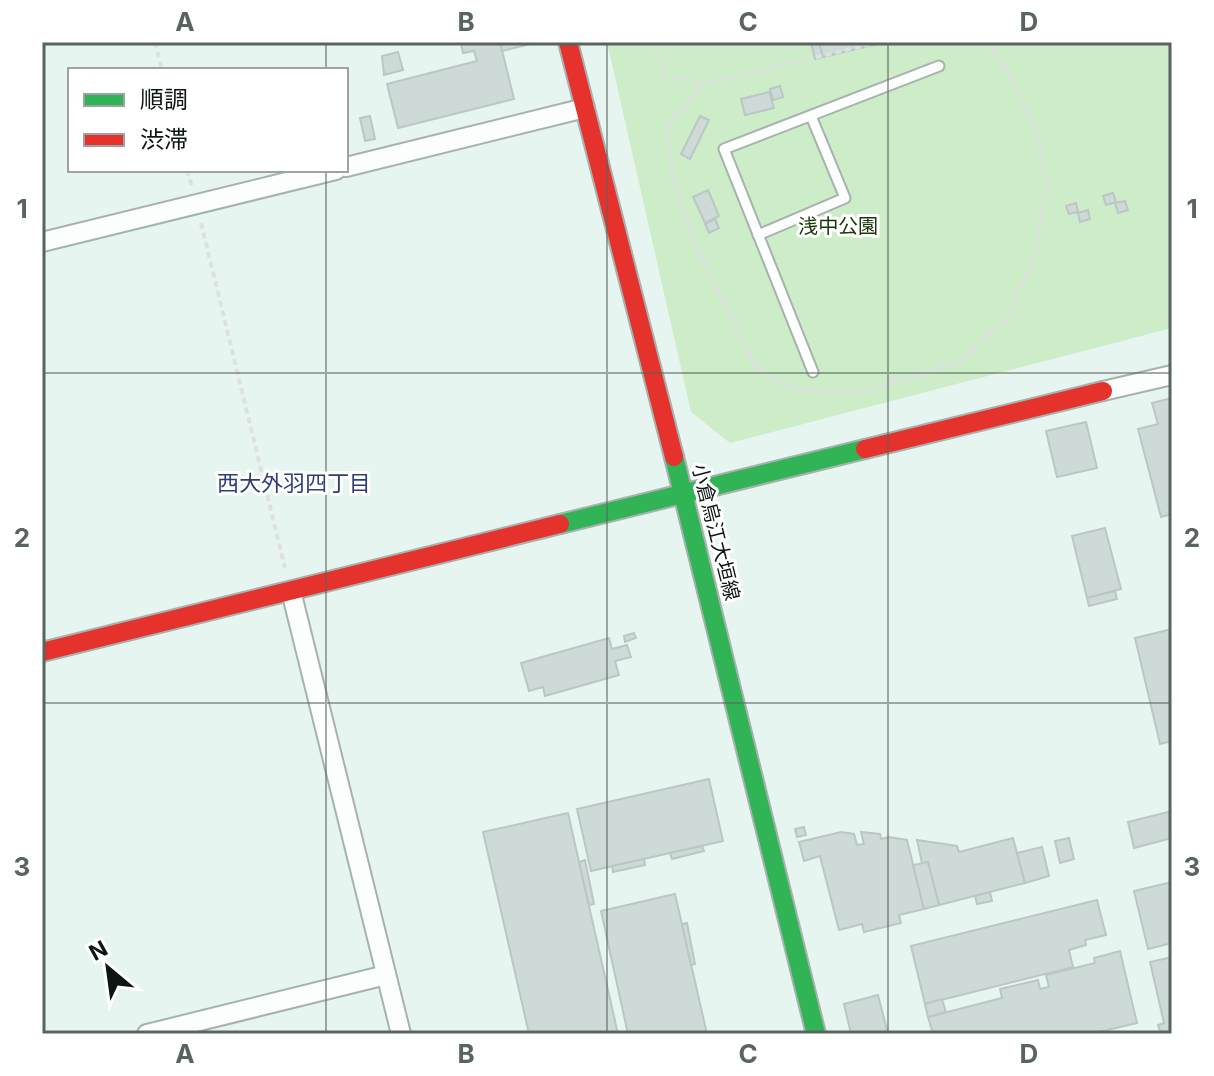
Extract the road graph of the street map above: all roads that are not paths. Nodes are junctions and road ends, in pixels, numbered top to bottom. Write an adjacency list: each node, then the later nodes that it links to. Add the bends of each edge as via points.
1 (568, 42): 3 (street, 小倉烏江大垣線)
2 (939, 66): 4 (lane)
3 (585, 108): 5 (street); 11 (street, 小倉烏江大垣線)
4 (811, 116): 7 (lane, via 845,198); 7 (lane, via 724,149)
5 (348, 167)
6 (328, 172): 8 (street)
7 (758, 235): 9 (lane)
8 (42, 242)
9 (813, 372)
10 (1172, 375): 11 (street)
11 (684, 495): 12 (street); 17 (street, 小倉烏江大垣線)
12 (291, 591): 13 (street); 14 (street)
13 (42, 652)
14 (386, 975): 15 (street); 16 (street)
15 (147, 1034)
16 (401, 1034)
17 (816, 1034)

